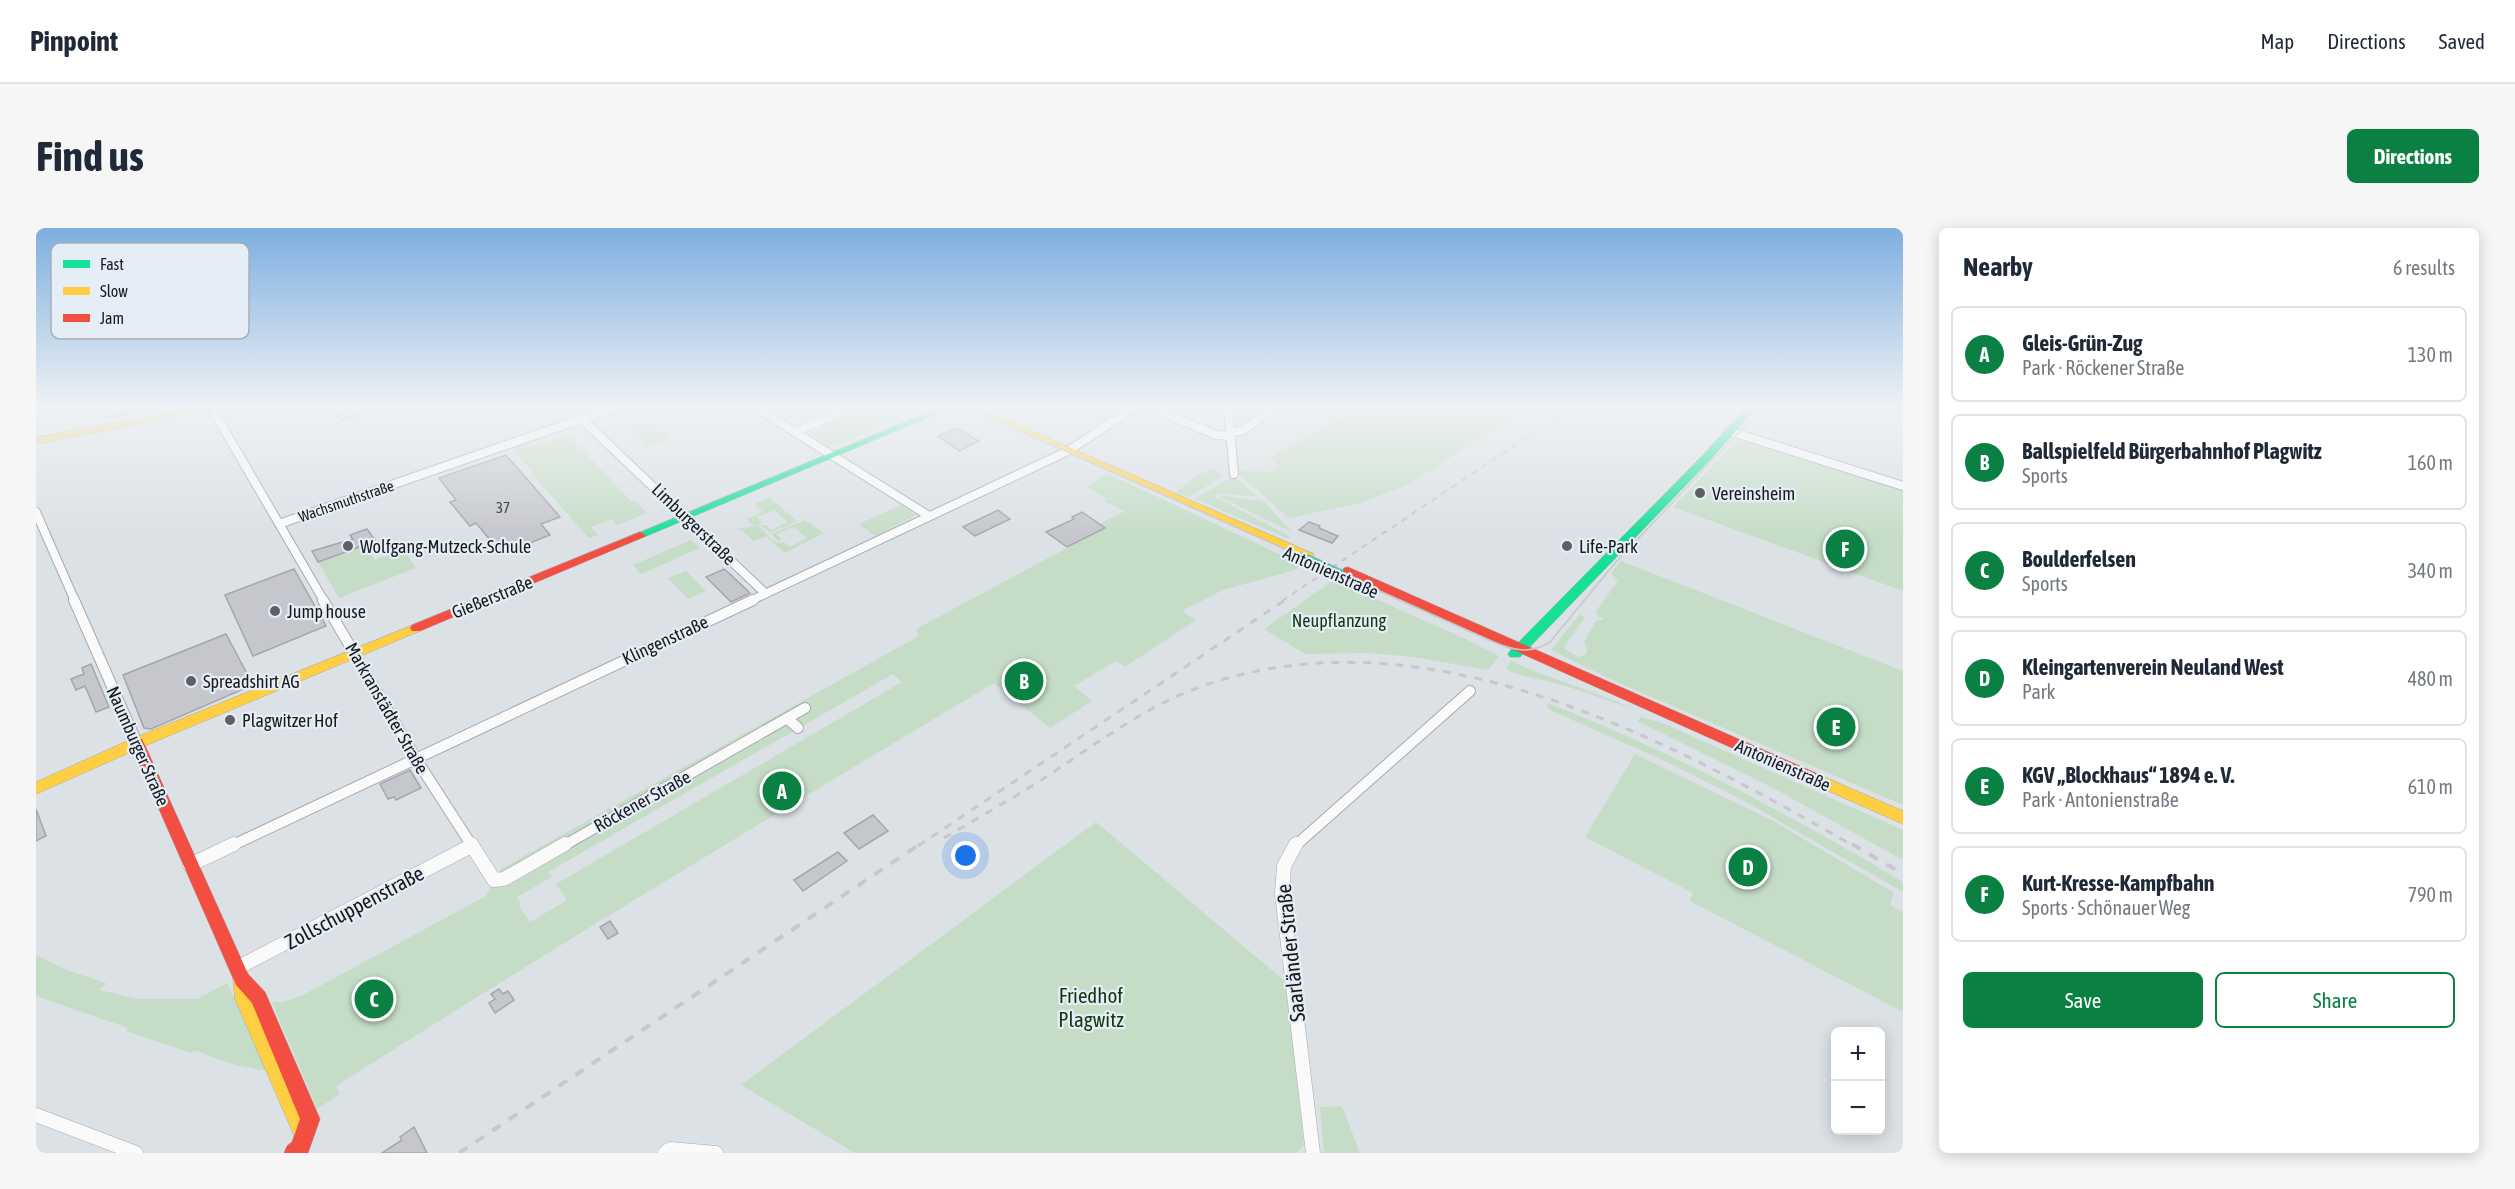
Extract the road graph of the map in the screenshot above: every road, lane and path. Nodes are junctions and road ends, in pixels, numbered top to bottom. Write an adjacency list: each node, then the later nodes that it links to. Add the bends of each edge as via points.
1 (236, 450): 16 (street, Markranstädter Straße)
2 (490, 450): 16 (street, Wachsmuthstraße)
3 (616, 450): 14 (street, Limburgerstraße)
4 (822, 450): 10 (street)
5 (845, 450): 10 (street, Gießerstraße)
6 (1069, 450): 15 (street, Klingenstraße); 18 (street, Antonienstraße)
7 (1232, 450): 11 (street)
8 (1713, 450): 18 (street)
9 (1790, 450): 12 (street)
10 (831, 456): 14 (street, Gießerstraße); 15 (street)
11 (1234, 474)
12 (1903, 486)
13 (36, 512): 24 (street, Naumburger Straße)
14 (686, 515): 17 (street, Limburgerstraße); 19 (street, Gießerstraße)
15 (929, 516): 17 (street, Klingenstraße)
16 (279, 524): 19 (street, Markranstädter Straße)
17 (765, 593): 25 (street, Klingenstraße)
18 (1518, 650): 27 (street, Antonienstraße, via 1612,687)
19 (355, 653): 24 (street, Gießerstraße); 25 (street, Markranstädter Straße)
20 (1470, 691): 37 (street, Saarländer Straße, via 1309,831 1283,862 1282,894)
21 (805, 708): 22 (street, Röckener Straße)
22 (788, 719): 23 (street); 30 (street, Röckener Straße)
23 (798, 728)
24 (137, 743): 26 (street, Gießerstraße); 29 (street, Naumburger Straße)
25 (416, 759): 28 (street, Markranstädter Straße); 29 (street, Klingenstraße)
26 (36, 788)
27 (1903, 818)
28 (471, 846): 30 (street, Markranstädter Straße); 31 (street, Zollschuppenstraße)
29 (190, 865): 31 (street, Naumburger Straße)
30 (496, 881)
31 (240, 973): 33 (street, Naumburger Straße, via 244,999)
32 (36, 1115): 35 (street)
33 (300, 1145)
34 (667, 1151): 36 (street)
35 (136, 1153)
36 (716, 1153)
37 (1313, 1153)

